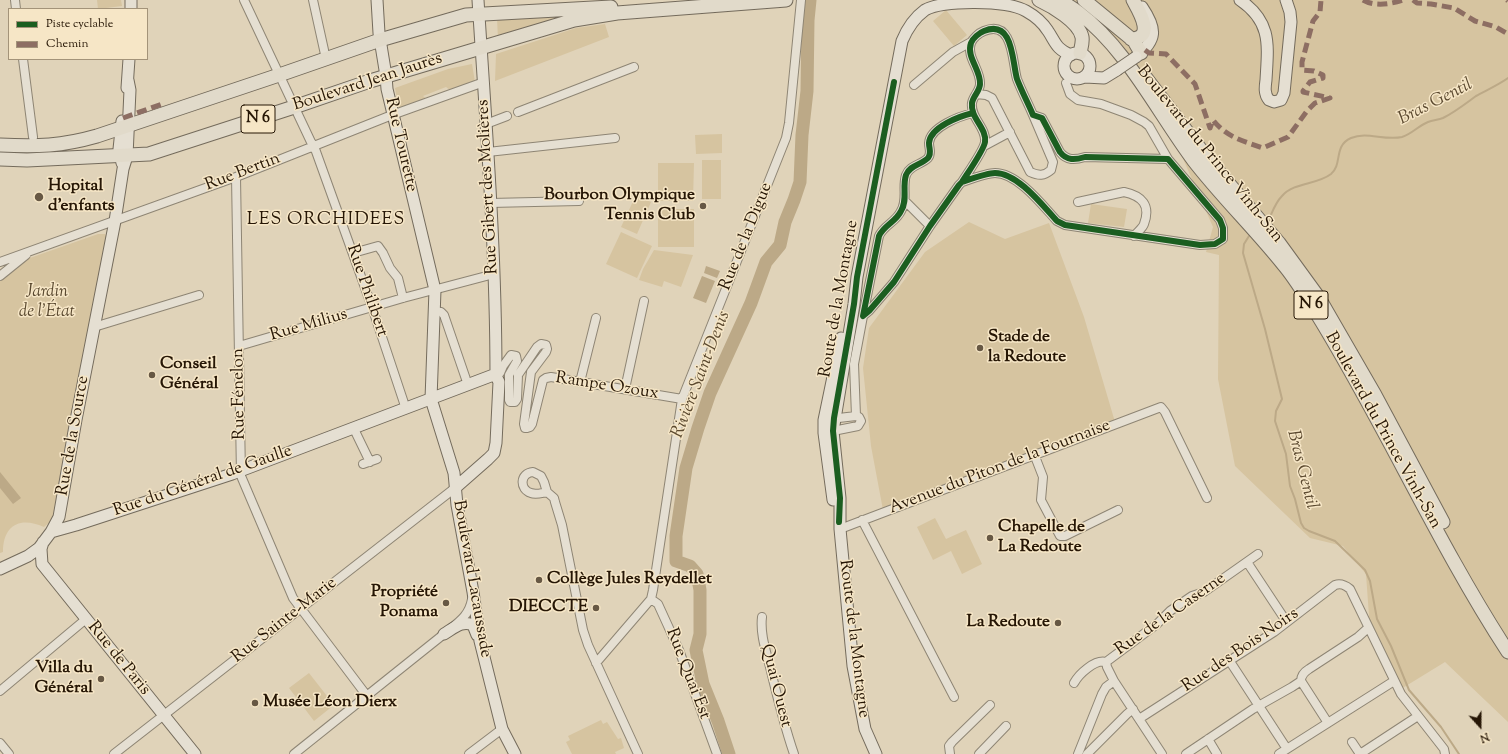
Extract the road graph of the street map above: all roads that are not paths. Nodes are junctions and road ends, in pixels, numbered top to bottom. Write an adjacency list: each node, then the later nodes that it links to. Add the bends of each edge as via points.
1 (244, 0): 31 (street, Rue Philibert)
2 (313, 0): 24 (street)
3 (380, 0): 18 (main road, Rue Tourette)
4 (478, 0): 16 (main road, Rue Gibert des Molières)
5 (695, 0): 15 (main road, N 6)
6 (786, 0): 15 (main road, N 6)
7 (801, 0): 89 (street, Rue de la Digue, via 786,138)
8 (1039, 0): 22 (main road, via 1058,11 1080,31 1082,41)
9 (1059, 0): 121 (main road, Boulevard du Prince Vinh-San / N 6, via 1094,26 1121,55 1195,162 1300,287)
10 (1070, 0): 119 (main road, Boulevard du Prince Vinh-San / N 6, via 1097,18 1115,38 1208,159 1264,224 1300,271 1335,325 1375,395)
11 (1084, 0): 17 (main road)
12 (1134, 0): 17 (main road, via 1145,28 1141,36); 23 (main road, via 1146,13 1154,31 1150,43)
13 (1240, 0): 14 (main road, via 1257,15 1265,29 1265,92 1269,100 1274,102 1281,100 1284,93 1291,22)
14 (1286, 0)
15 (617, 10): 16 (main road, Boulevard Jean Jaurès / N 6); 21 (main road, Boulevard Jean Jaurès / N 6)
16 (479, 14): 18 (main road, Boulevard Jean Jaurès / N 6, via 466,15); 21 (main road, Rue Gibert des Molières)
17 (1132, 38): 23 (main road, via 1139,47)
18 (380, 40): 24 (main road, Boulevard Jean Jaurès / N 6); 32 (main road, Rue Tourette)
19 (1053, 41): 22 (main road, Route de la Montagne, via 1059,49); 28 (main road, Route de la Montagne, via 1054,51); 92 (main road, Route de la Montagne, via 1040,21 1026,11 1006,3 940,2 926,9 907,29 902,41 854,304)
20 (971, 42): 36 (street, via 953,52); 37 (street, via 971,56 981,85); 42 (street, via 976,36 988,30 1002,31 1010,45 1021,89)
21 (481, 48): 32 (main road, Boulevard Jean Jaurès / N 6); 34 (main road, Rue Gibert des Molières)
22 (1076, 54): 27 (main road, via 1087,57); 28 (main road, via 1067,58)
23 (1139, 55): 30 (main road, bridge)
24 (326, 59): 31 (main road, Boulevard Jean Jaurès / N 6)
25 (23, 60): 47 (street)
26 (129, 60): 45 (main road, Rue de la Source)
27 (1090, 64): 30 (main road, via 1101,71); 33 (main road)
28 (1064, 65): 33 (main road, via 1065,72 1070,78)
29 (634, 67): 39 (street)
30 (1116, 70): 33 (main road, via 1104,78)
31 (280, 75): 38 (street, Rue Philibert); 45 (main road, Boulevard Jean Jaurès / N 6)
32 (386, 76): 38 (main road, Boulevard Jean Jaurès / N 6); 41 (main road, Rue Tourette)
33 (1085, 77)
34 (484, 82): 41 (street, Rue Bertin); 44 (main road, Rue Gibert des Molières)
35 (1066, 83): 55 (street, via 1070,94 1078,100 1101,104 1144,122)
36 (914, 84)
37 (976, 94): 40 (street, via 972,103); 46 (street, via 986,94 992,98)
38 (294, 107): 50 (street, Rue Philibert); 53 (main road, Boulevard Jean Jaurès / N 6, via 161,151 142,156)
39 (518, 112)
40 (973, 113): 51 (street, via 984,134); 61 (street, via 954,118 935,132 929,143 928,158 914,166 907,174)
41 (392, 115): 50 (street, Rue Bertin); 74 (main road, Rue Tourette)
42 (1034, 115): 46 (street, via 1053,162 1051,170 1047,173 1038,175 1030,172); 55 (street, via 1042,118 1060,152 1070,159)
43 (507, 116): 44 (street)
44 (486, 124): 52 (main road, Rue Gibert des Molières)
45 (125, 128): 49 (main road, Boulevard Jean Jaurès / N 6, via 70,144 31,147); 53 (main road, Rue de la Source)
46 (1010, 132): 51 (street)
47 (33, 137)
48 (615, 138): 52 (street)
49 (0, 145)
50 (314, 146): 58 (street, Rue Bertin); 70 (street, Rue Philibert)
51 (984, 146): 59 (street)
52 (488, 152): 63 (main road, Rue Gibert des Molières)
53 (124, 156): 56 (main road, Boulevard Jean Jaurès / N 6); 64 (main road, Rue de la Source)
54 (0, 159): 56 (main road, Boulevard Jean Jaurès / N 6)
55 (1168, 159): 68 (street, via 1220,220 1223,239 1215,244 1200,245)
56 (27, 160): 57 (street)
57 (0, 162)
58 (236, 177): 64 (street, Rue Bertin); 83 (street, Rue Fénelon)
59 (962, 182): 66 (street); 67 (street, via 995,173 1007,175 1022,185 1057,222)
60 (579, 201): 63 (street)
61 (905, 201): 66 (street); 80 (street, via 901,212 878,236)
62 (1078, 202): 65 (street, via 1116,193 1131,194 1145,204)
63 (490, 203): 72 (main road, Rue Gibert des Molières)
64 (115, 221): 69 (street, Rue Bertin); 82 (main road, Rue de la Source)
65 (1144, 224): 67 (street); 68 (street)
66 (930, 226): 80 (street, via 894,282)
67 (1134, 236): 68 (street)
68 (1154, 238)
69 (31, 251): 71 (street, Rue Bertin); 73 (street)
70 (352, 253): 76 (street, via 378,246 398,278); 78 (street, Rue Philibert)
71 (0, 262)
72 (494, 274): 74 (street, Rue Milius); 84 (main road, Rue Gibert des Molières)
73 (0, 276)
74 (434, 290): 76 (street, Rue Milius); 79 (main road, Rue Tourette)
75 (199, 295): 82 (street)
76 (403, 298): 78 (street, Rue Milius)
77 (644, 301): 87 (street)
78 (372, 307): 83 (street, Rue Milius); 90 (street, Rue Philibert)
79 (434, 312): 86 (street, via 441,312 444,315); 88 (main road, Rue Tourette)
80 (863, 316): 91 (street, via 854,364)
81 (596, 318): 85 (street)
82 (94, 327): 104 (main road, Rue de la Source, via 59,517)
83 (239, 346): 97 (street, Rue Fénelon)
84 (496, 374): 85 (street, Rampe Ozoux, via 500,373 511,355 516,356 517,361 509,375 509,400 516,402 518,375 538,347 541,344 546,345 546,352 531,372 525,428 532,424 543,380 551,377); 86 (main road, Rue du Général de Gaulle); 98 (main road, Boulevard Lacaussade, via 499,382 494,453)
85 (580, 382): 87 (street, Rampe Ozoux)
86 (468, 385): 88 (main road, Rue du Général de Gaulle)
87 (624, 389): 89 (street, Rampe Ozoux)
88 (431, 399): 90 (main road, Rue du Général de Gaulle); 98 (main road, Rue Tourette)
89 (682, 399): 112 (street, Rue de la Digue)
90 (406, 409): 93 (main road, Rue du Général de Gaulle)
91 (856, 416): 92 (street); 94 (street, via 860,419 858,426)
92 (829, 419): 94 (main road, Route de la Montagne)
93 (354, 429): 96 (street); 97 (main road, Rue du Général de Gaulle)
94 (828, 432): 103 (main road, Route de la Montagne, via 840,498)
95 (1036, 455): 100 (street, Avenue du Piton de la Fournaise, via 1161,407); 101 (street, via 1043,477 1041,500 1060,536 1065,536); 102 (street, Avenue du Piton de la Fournaise)
96 (370, 461)
97 (240, 471): 104 (main road, Rue du Général de Gaulle); 113 (street, Rue Fénelon, via 293,598)
98 (459, 485): 111 (main road, Boulevard Lacaussade); 113 (street, Rue Sainte-Marie)
99 (546, 492): 123 (street, via 556,502 583,630)
100 (1207, 498)
101 (1118, 510)
102 (862, 520): 103 (street, Avenue du Piton de la Fournaise); 131 (street)
103 (839, 525): 156 (main road, Route de la Montagne, via 856,680 865,729)
104 (51, 532): 105 (main road, Rue de la Source)
105 (44, 542): 107 (main road, via 33,553); 109 (main road, via 41,549)
106 (1258, 554): 108 (street, Rue de la Caserne)
107 (17, 562): 109 (main road); 110 (main road)
108 (1247, 562): 116 (street); 124 (street, Rue de la Caserne, via 1204,592 1192,596 1170,611 1157,624)
109 (42, 564): 115 (main road, Rue de Paris)
110 (0, 569)
111 (473, 592): 118 (street, via 469,611); 120 (main road, Boulevard Lacaussade)
112 (651, 599): 123 (street, Rue de la Digue); 154 (street, Rue Quai Est, via 658,604 679,650)
113 (301, 609): 130 (street, Rue Fénelon); 135 (street, Rue Sainte-Marie)
114 (762, 617): 155 (street, Quai Ouest, via 763,640)
115 (86, 620): 129 (street); 135 (main road, Rue de Paris)
116 (1286, 621): 117 (street, Rue des Bois Noirs, via 1335,585 1342,584 1350,589); 122 (street, Rue des Bois Noirs)
117 (1368, 628): 126 (street, via 1303,673); 127 (street)
118 (444, 634): 120 (main road, via 466,622 473,625); 130 (street)
119 (1508, 638)
120 (480, 641): 140 (main road, Boulevard Lacaussade)
121 (1508, 652)
122 (1229, 660): 133 (street); 137 (street, Rue des Bois Noirs)
123 (596, 662): 153 (street)
124 (1106, 662): 125 (street, Rue de la Caserne); 128 (street, via 1098,662 1082,672)
125 (1114, 681): 134 (street, Rue de la Caserne); 141 (street, via 1102,694)
126 (1301, 681): 133 (street); 138 (street)
127 (1394, 681): 136 (street, via 1406,703); 138 (street)
128 (1074, 683)
129 (0, 691)
130 (367, 696): 150 (street)
131 (954, 697)
132 (990, 705): 157 (street, via 952,742 949,746)
133 (1260, 705): 142 (street); 146 (street)
134 (1133, 709): 137 (street, Rue de la Caserne); 145 (street)
135 (164, 715): 148 (street, Rue Sainte-Marie); 149 (main road, Rue de Paris)
136 (1418, 716): 164 (street); 165 (street, via 1444,749)
137 (1140, 719): 161 (street, Rue de la Caserne)
138 (1328, 723): 146 (street)
139 (1006, 726): 158 (street)
140 (502, 729): 151 (street); 152 (main road, Boulevard Lacaussade)
141 (1084, 738): 145 (street); 159 (street)
142 (1208, 739): 162 (street); 163 (street)
143 (1352, 742): 164 (street)
144 (0, 743): 147 (street)
145 (1097, 745): 160 (street)
146 (1284, 752)
147 (9, 754)
148 (114, 754)
149 (195, 754)
150 (294, 754)
151 (469, 754)
152 (515, 754)
153 (638, 754)
154 (717, 754)
155 (794, 754)
156 (876, 754)
157 (950, 754)
158 (979, 754)
159 (1078, 754)
160 (1087, 754)
161 (1162, 754)
162 (1186, 754)
163 (1218, 754)
164 (1360, 754)
165 (1445, 754)

